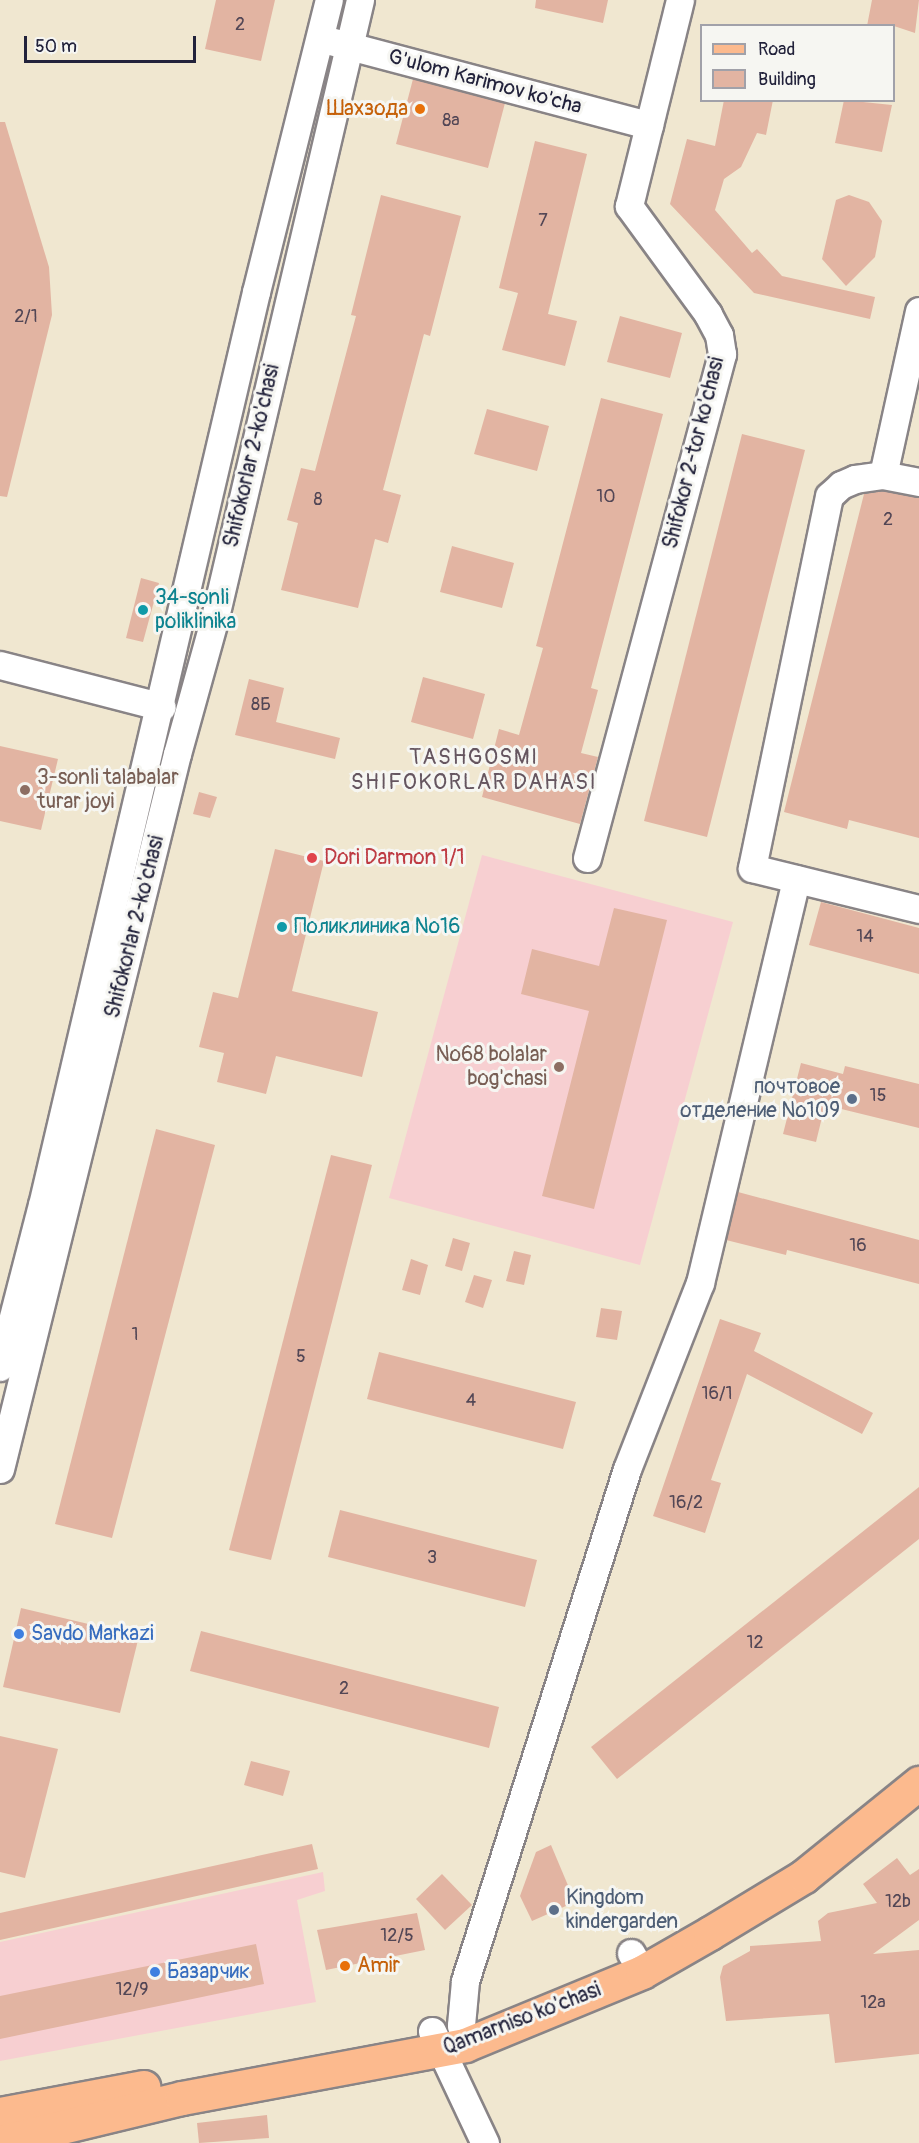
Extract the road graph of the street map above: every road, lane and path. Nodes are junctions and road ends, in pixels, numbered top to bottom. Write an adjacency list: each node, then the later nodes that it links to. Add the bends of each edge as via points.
1 (329, 0): 4 (street, Shifokorlar 2-ko'chasi)
2 (360, 0): 5 (street, Shifokorlar 2-ko'chasi)
3 (680, 0): 6 (street, Shifokor 2-tor ko'chasi)
4 (320, 39): 5 (street, G'ulom Karimov ko'cha); 11 (street, Shifokorlar 2-ko'chasi, via 256,292)
5 (348, 46): 6 (street, G'ulom Karimov ko'cha); 16 (street, Shifokorlar 2-ko'chasi, via 215,617 177,754)
6 (649, 125): 12 (street, Shifokor 2-tor ko'chasi, via 629,206 708,314 719,335 722,354)
7 (917, 328): 8 (street)
8 (883, 475): 9 (street); 13 (street, via 855,479 829,496 752,868)
9 (919, 482)
10 (0, 665): 11 (street)
11 (162, 707): 15 (street, Shifokorlar 2-ko'chasi)
12 (587, 858)
13 (796, 879): 14 (street); 20 (street, via 700,1283 627,1469)
14 (919, 909)
15 (0, 1367)
16 (0, 1469)
17 (919, 1758): 19 (main road, Qamarniso ko'chasi, via 795,1857)
18 (919, 1783): 19 (main road, Qamarniso ko'chasi, via 804,1876)
19 (636, 1963): 20 (main road, Qamarniso ko'chasi)
20 (449, 2038): 21 (main road, Qamarniso ko'chasi); 22 (main road, Qamarniso ko'chasi); 23 (street)
21 (0, 2114)
22 (0, 2142)
23 (485, 2143)

